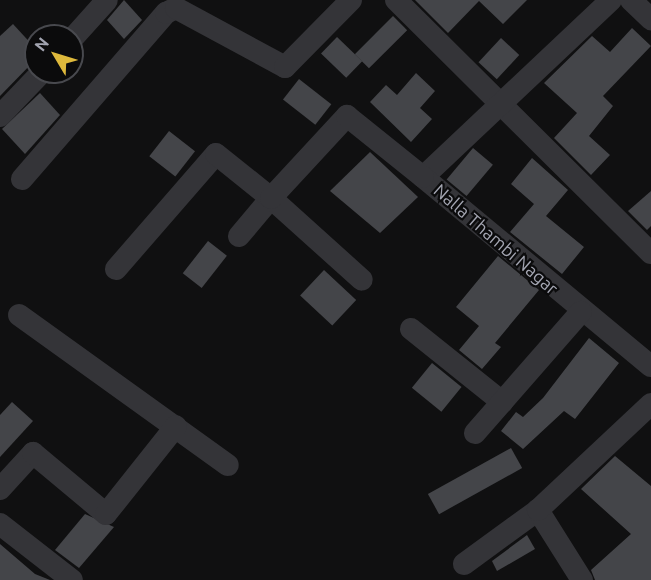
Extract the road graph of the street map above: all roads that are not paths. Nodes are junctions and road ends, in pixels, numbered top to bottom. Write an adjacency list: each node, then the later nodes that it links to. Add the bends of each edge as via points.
1 (107, 0): 7 (street)
2 (351, 0): 12 (street, via 285,67 176,8 166,13)
3 (396, 0): 9 (street)
4 (611, 0): 9 (street, Nalla Thambi Nagar)
5 (632, 0): 6 (street)
6 (651, 19)
7 (84, 26)
8 (31, 84): 10 (street)
9 (498, 104): 11 (street, Nalla Thambi Nagar); 15 (street)
10 (0, 116)
11 (423, 177): 13 (street, via 347,116); 18 (street, Nalla Thambi Nagar)
12 (22, 179)
13 (271, 198): 14 (street); 16 (street, via 216,154); 17 (street)
14 (239, 236)
15 (651, 253)
16 (116, 269)
17 (362, 280)
18 (581, 312): 21 (street, Nalla Thambi Nagar); 22 (street)
19 (19, 315): 24 (street)
20 (411, 328): 22 (street)
21 (651, 366)
22 (502, 402): 25 (street)
23 (651, 404): 28 (street)
24 (176, 426): 26 (street); 27 (street, via 106,514 33,453)
25 (475, 433)
26 (228, 465)
27 (0, 489)
28 (538, 510): 30 (street); 32 (street)
29 (0, 524): 31 (street)
30 (464, 564)
31 (72, 580)
32 (582, 580)

